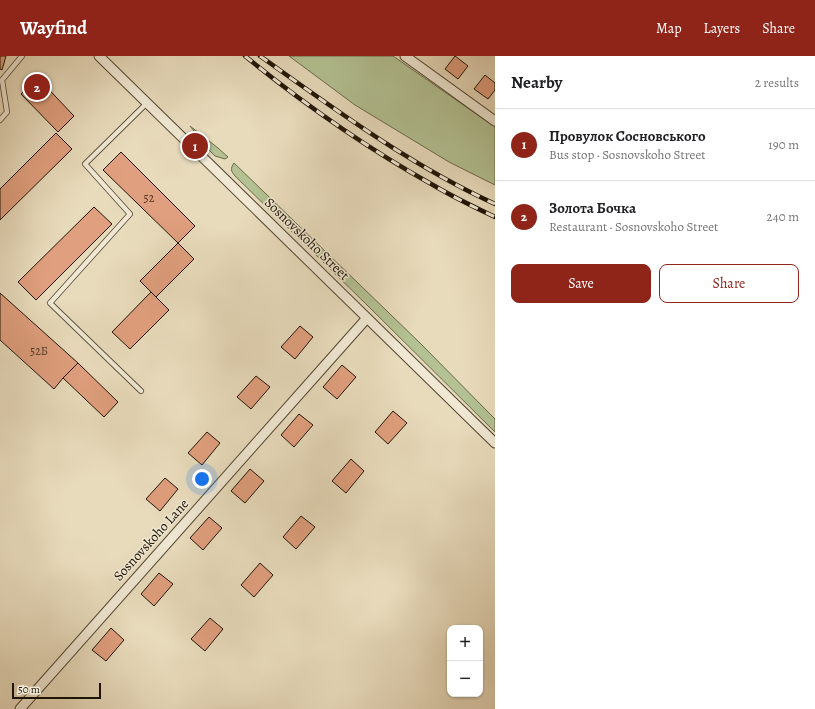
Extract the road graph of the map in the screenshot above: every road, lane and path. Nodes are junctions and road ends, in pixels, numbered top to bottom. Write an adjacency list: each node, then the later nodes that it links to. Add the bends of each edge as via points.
1 (22, 56): 5 (lane, via 2,80 7,112)
2 (99, 56): 4 (street, Sosnovskoho Street)
3 (405, 56): 6 (street)
4 (147, 103): 7 (street, Sosnovskoho Street); 8 (lane, via 85,164 130,214 50,303)
5 (0, 120)
6 (495, 121)
7 (367, 318): 9 (street, Sosnovskoho Street); 10 (street, Sosnovskoho Lane)
8 (141, 391)
9 (495, 443)
10 (20, 709)

